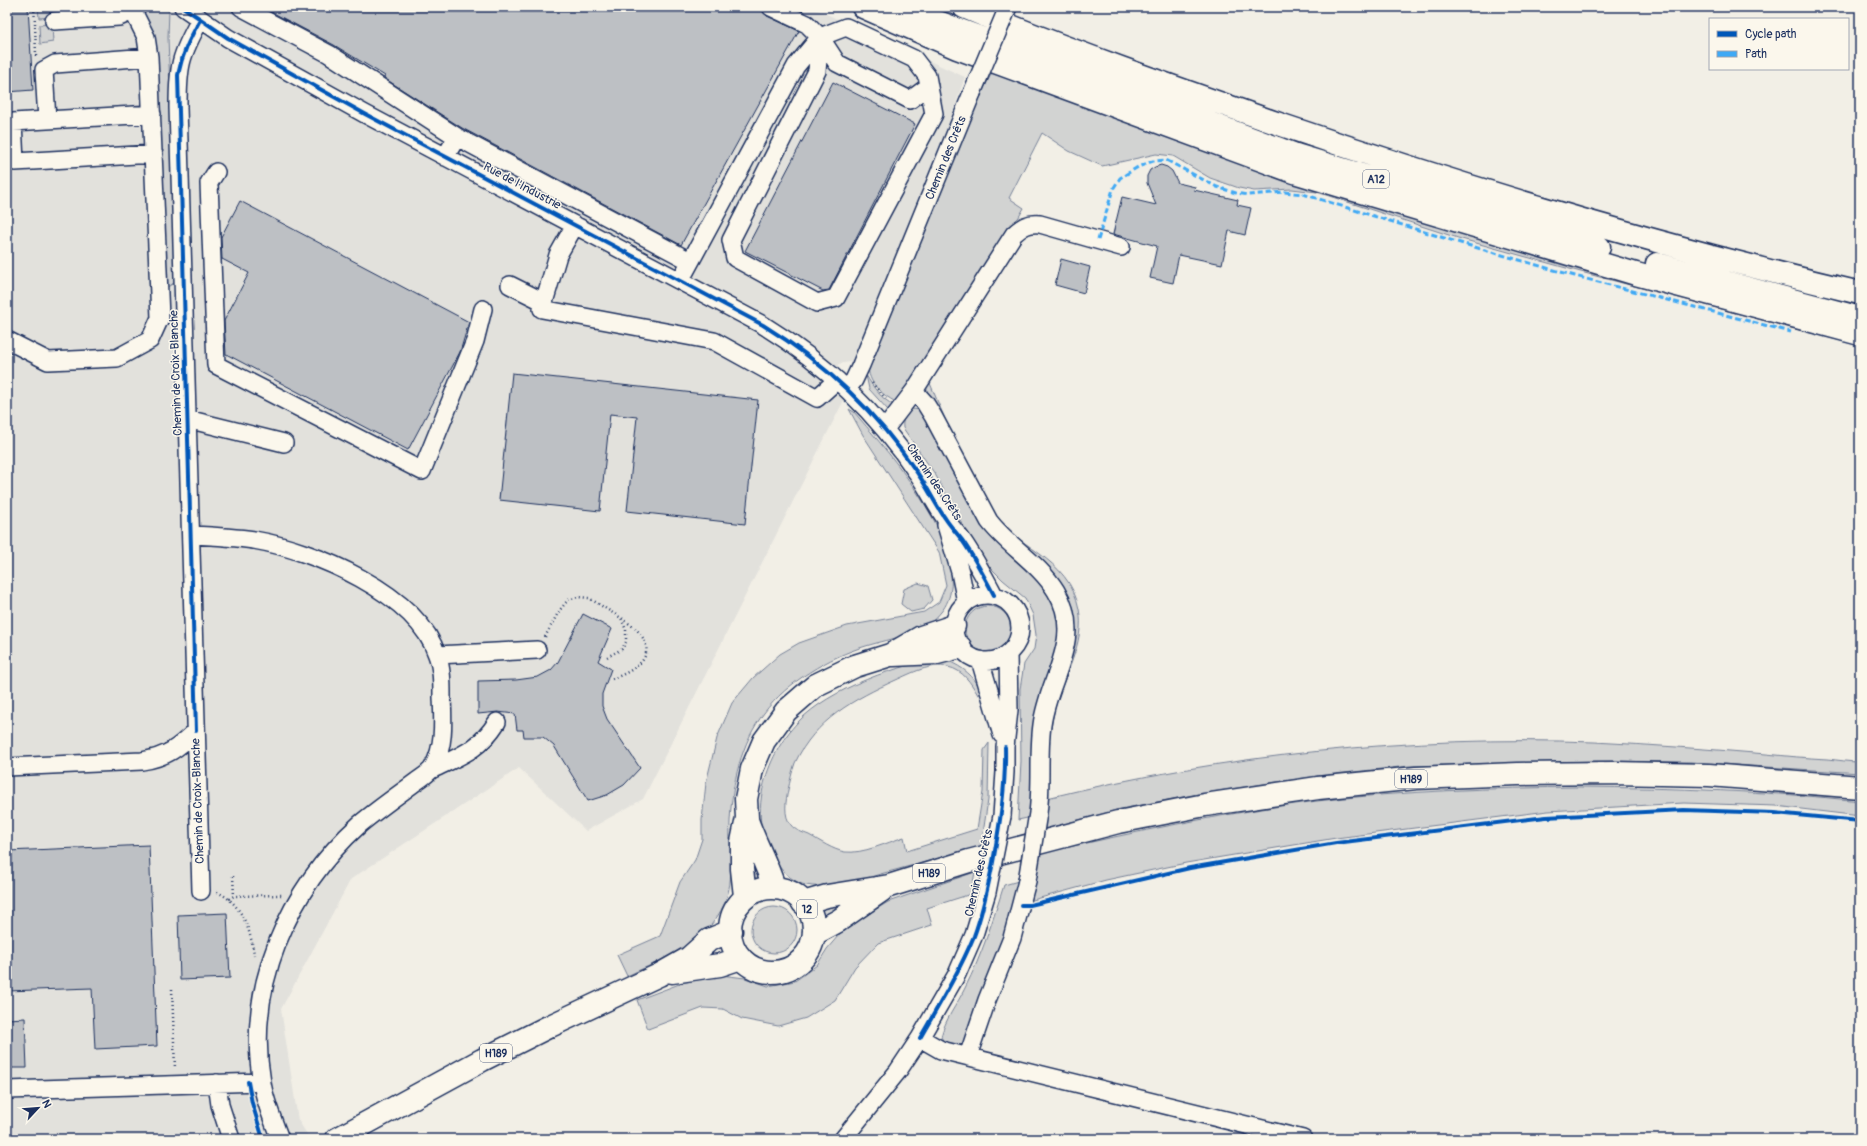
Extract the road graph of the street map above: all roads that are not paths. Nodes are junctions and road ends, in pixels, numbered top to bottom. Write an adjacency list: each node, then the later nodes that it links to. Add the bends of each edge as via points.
1 (183, 7): 9 (street, Rue de l'Industrie)
2 (241, 7): 16 (street, via 329,54)
3 (771, 7): 11 (street, via 807,24)
4 (863, 7): 29 (highway, via 957,48 1294,172 1636,274)
5 (902, 7): 28 (highway, A12, via 1296,155 1634,258)
6 (964, 7): 25 (highway, A12, via 1147,77 1408,167 1583,220)
7 (1008, 7): 31 (street, Chemin des Crêts, bridge, via 861,365 854,380)
8 (132, 9): 10 (street, via 119,17); 12 (street, via 146,37)
9 (200, 20): 18 (street, Rue de l'Industrie, via 228,38); 33 (street, Chemin de Croix-Blanche, via 186,44 178,75)
10 (54, 22)
11 (820, 37): 13 (street, via 846,27 914,59 927,76); 13 (street, via 838,64 910,100); 13 (street, via 816,71 731,240 736,258 817,303 836,298 934,114); 22 (street, via 796,66)
12 (149, 57): 14 (street); 15 (street, via 55,64 44,70)
13 (929, 86)
14 (152, 114): 15 (street); 17 (street)
15 (47, 120): 17 (street, via 13,122 15,162)
16 (457, 137): 18 (street); 22 (street)
17 (154, 154): 30 (street, via 160,318 150,340 117,358 48,361)
18 (445, 157): 20 (street, Rue de l'Industrie)
19 (216, 172): 27 (street, via 209,183 216,365 422,471 475,341)
20 (575, 225): 23 (street, Rue de l'Industrie); 26 (street, via 558,255)
21 (1121, 247): 32 (street, via 1040,224 1022,226 1014,234)
22 (690, 261): 23 (street)
23 (680, 280): 31 (street, Rue de l'Industrie, via 777,333)
24 (510, 286): 26 (street)
25 (1860, 293)
26 (544, 302): 31 (street, via 542,309 714,340 817,398)
27 (483, 309)
28 (1860, 318)
29 (1860, 334)
30 (7, 340)
31 (842, 384): 34 (street, Chemin des Crêts)
32 (914, 391): 34 (street); 64 (street, bridge, via 933,416 988,521 1039,570 1056,591 1066,614 1068,640 1044,711 1041,794 1027,881 1012,938)
33 (187, 420): 35 (street); 37 (street, Chemin de Croix-Blanche)
34 (885, 429): 36 (street, Chemin des Crêts, via 919,475)
35 (284, 443)
36 (945, 518): 38 (street, Chemin des Crêts, via 966,546); 39 (street, Chemin des Crêts)
37 (191, 535): 44 (street, via 254,540 295,549 333,564 376,588 407,611 420,624); 48 (street, Chemin de Croix-Blanche)
38 (994, 595): 39 (street, via 979,596); 43 (street, Chemin des Crêts, via 1008,602 1020,619 1019,638)
39 (966, 602): 40 (street, via 959,610)
40 (954, 626): 41 (street); 45 (highway, via 921,637)
41 (960, 647): 45 (highway, via 937,653); 46 (street, via 968,656)
42 (537, 650): 44 (street)
43 (1008, 654): 46 (street, via 995,661); 49 (street, Chemin des Crêts, via 1009,704)
44 (437, 655): 51 (street, via 441,674 444,722 441,745)
45 (890, 655): 53 (highway, via 855,666 816,685 786,711 764,741 752,769 746,799)
46 (980, 660): 49 (street, Chemin des Crêts)
47 (498, 722): 51 (street, via 481,744)
48 (196, 731): 50 (street, via 170,753 156,759); 56 (street, Chemin de Croix-Blanche)
49 (1005, 747): 63 (street, Chemin des Crêts, bridge, via 1002,816 987,892 974,935 956,974)
50 (7, 767)
51 (433, 769): 65 (street, via 361,823 338,845 301,894 280,933 262,997 259,1031)
52 (1860, 787): 54 (highway, H189, via 1709,776 1605,773 1416,778 1318,788 1205,805 1118,822 969,861)
53 (747, 818): 55 (highway); 57 (highway, via 742,842)
54 (889, 886): 58 (highway, 12, via 827,896); 60 (highway, 12)
55 (774, 887): 57 (highway); 58 (highway, 12, via 784,888 795,894)
56 (201, 891)
57 (746, 896): 59 (highway, 12, via 734,912)
58 (803, 903): 60 (highway, 12, via 812,921)
59 (731, 931): 61 (highway, 12, via 734,945); 62 (highway, via 709,940 689,958)
60 (814, 934): 61 (highway, 12, via 811,947 802,960 790,968 774,972 760,971 750,967)
61 (741, 958): 62 (highway, via 720,965)
62 (659, 975): 70 (highway, H189, via 488,1056)
63 (920, 1038): 64 (street, via 941,1050); 71 (street, Chemin des Crêts, via 898,1071)
64 (968, 1056): 72 (street)
65 (261, 1082): 66 (street); 69 (street)
66 (216, 1083): 67 (street); 68 (street)
67 (7, 1090)
68 (231, 1139)
69 (280, 1139)
70 (336, 1139)
71 (843, 1139)
72 (1303, 1139)

